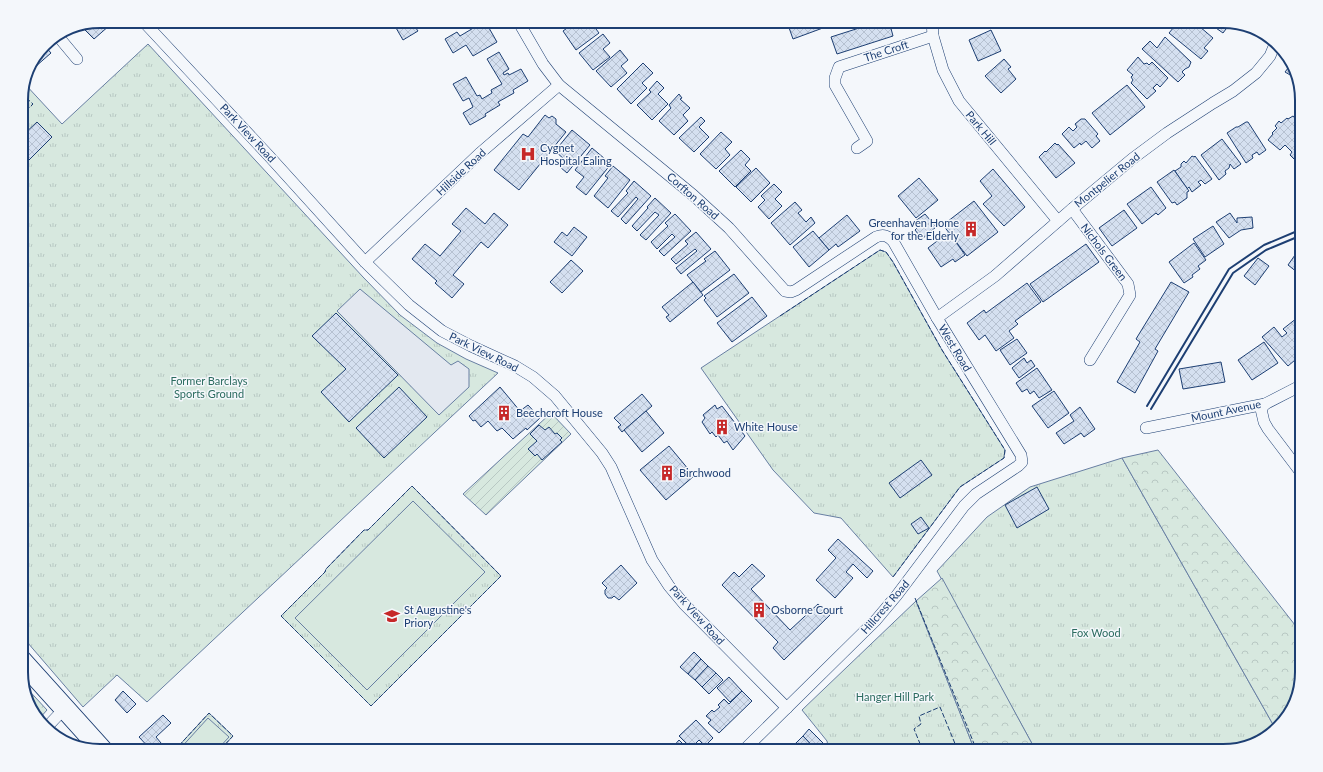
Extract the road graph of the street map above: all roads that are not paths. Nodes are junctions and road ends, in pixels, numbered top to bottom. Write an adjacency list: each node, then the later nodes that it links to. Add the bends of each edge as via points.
1 (150, 28): 13 (street, Park View Road)
2 (522, 28): 8 (street, Corfton Road, via 543,64)
3 (932, 28): 4 (street, Park Hill)
4 (933, 36): 9 (street, The Croft, via 839,67 835,85 867,141); 11 (street, Park Hill, via 943,70 959,101)
5 (61, 40): 7 (street)
6 (1273, 48): 10 (street, Montpelier Road, via 1256,73 1233,92 1155,142)
7 (77, 59)
8 (559, 85): 12 (street, Corfton Road, via 724,223 785,291 796,290 876,237); 13 (street, Hillside Road, via 479,154)
9 (858, 148)
10 (1072, 209): 11 (street, Montpelier Road); 15 (street, Nichols Green, via 1128,284 1130,295)
11 (1058, 221): 14 (street, Montpelier Road, via 995,276)
12 (886, 236): 14 (street, West Road, via 893,241)
13 (365, 262): 22 (street, Park View Road, via 409,305 442,331 514,366 533,377 555,396 611,467 652,560 669,586)
14 (937, 318): 19 (street, West Road)
15 (1090, 360)
16 (1295, 389): 17 (street, Mount Avenue)
17 (1265, 404): 18 (street, Mount Avenue); 20 (street, via 1261,409 1264,422)
18 (1146, 428)
19 (1022, 462): 22 (street, Hillcrest Road, via 976,494 964,506 898,596)
20 (1295, 464)
21 (28, 668): 23 (highway)
22 (787, 708): 26 (street, Hillcrest Road)
23 (64, 709): 24 (street); 25 (highway)
24 (50, 724)
25 (96, 744)
26 (750, 744)

